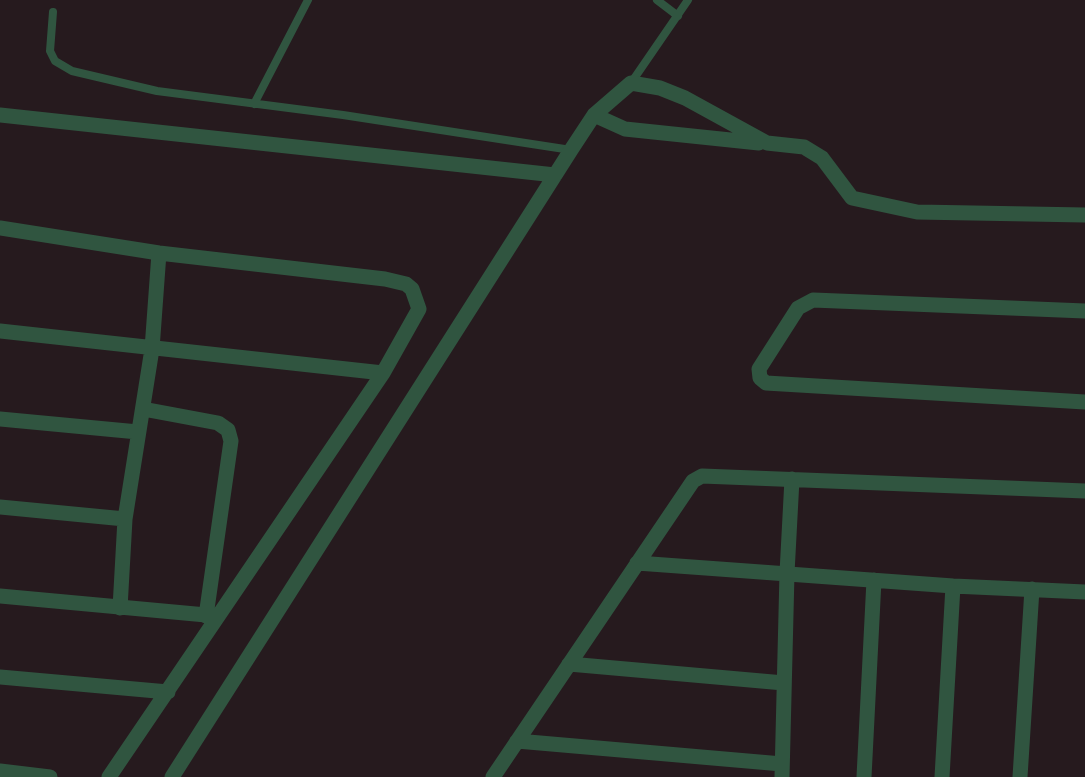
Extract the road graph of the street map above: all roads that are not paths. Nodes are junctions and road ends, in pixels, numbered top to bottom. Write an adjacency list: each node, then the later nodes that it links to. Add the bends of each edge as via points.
1 (308, 0): 7 (lane)
2 (657, 0): 5 (lane)
3 (688, 0): 5 (lane)
4 (53, 12): 7 (lane, via 50,51 55,61 72,71 157,91)
5 (678, 16): 6 (lane)
6 (630, 83): 9 (street); 10 (street, via 660,88 685,98)
7 (254, 104): 11 (lane)
8 (0, 115): 12 (street)
9 (594, 115): 10 (street, via 625,130); 11 (street)
10 (767, 143): 13 (street, via 804,147 822,158 852,198 880,205 917,212)
11 (571, 150): 12 (street)
12 (555, 174): 46 (street)
13 (1085, 215)
14 (0, 228): 15 (street)
15 (159, 253): 18 (street); 19 (street, via 406,284 412,289 419,309)
16 (1085, 311): 20 (street, via 813,300 798,308 759,369 760,378 766,383)
17 (0, 331): 18 (street)
18 (152, 349): 19 (street); 21 (street)
19 (383, 374): 36 (street)
20 (1085, 402)
21 (143, 410): 23 (street); 36 (street, via 218,423 228,430 231,441)
22 (0, 419): 23 (street)
23 (138, 432): 27 (street)
24 (792, 479): 25 (street); 28 (street, via 702,476 693,481); 29 (street)
25 (1085, 491)
26 (0, 507): 27 (street)
27 (124, 519): 35 (street)
28 (637, 563): 29 (street); 37 (street)
29 (787, 573): 30 (street); 39 (street)
30 (874, 580): 31 (street); 48 (street)
31 (953, 586): 32 (street); 49 (street)
32 (1032, 589): 33 (street); 50 (street)
33 (1085, 592)
34 (0, 596): 35 (street)
35 (120, 608): 36 (street)
36 (212, 616): 40 (street)
37 (569, 664): 39 (street); 41 (street)
38 (0, 677): 40 (street)
39 (784, 682): 42 (street)
40 (168, 692): 45 (street)
41 (517, 741): 42 (street); 47 (street)
42 (782, 770)
43 (0, 772): 44 (street)
44 (50, 777)
45 (109, 777)
46 (172, 777)
47 (493, 777)
48 (864, 777)
49 (942, 777)
50 (1020, 777)

